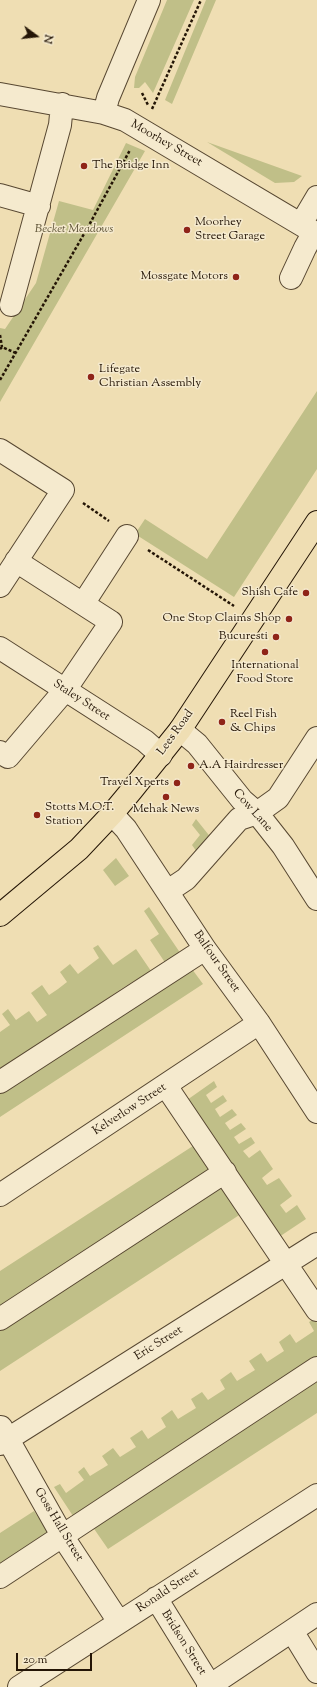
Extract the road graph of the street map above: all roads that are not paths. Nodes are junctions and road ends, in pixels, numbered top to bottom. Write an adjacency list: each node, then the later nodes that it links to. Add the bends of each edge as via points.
1 (149, 0): 4 (street)
2 (0, 94): 3 (street, Moorhey Street)
3 (62, 104): 4 (street, Moorhey Street); 7 (street, via 60,125)
4 (104, 113): 8 (street, Moorhey Street, via 142,129)
5 (0, 195): 7 (street)
6 (317, 196): 8 (street)
7 (39, 206): 10 (street)
8 (311, 230): 9 (street)
9 (292, 278)
10 (11, 305)
11 (0, 450): 14 (street, via 63,490)
12 (317, 522): 19 (main road, Lees Road)
13 (127, 536): 16 (street)
14 (16, 561): 15 (street); 16 (street)
15 (0, 586)
16 (83, 604): 18 (street, via 111,622)
17 (0, 648): 18 (street, Staley Street)
18 (65, 690): 21 (street, via 8,757); 22 (street, Staley Street)
19 (180, 730): 22 (main road, Lees Road); 23 (street, Cow Lane, via 197,744 242,800)
20 (317, 738): 23 (street, via 278,798)
21 (0, 752)
22 (161, 754): 24 (main road, Lees Road)
23 (257, 813): 25 (street, via 239,819 186,879); 26 (street, Cow Lane, via 283,846)
24 (112, 814): 25 (street, Balfour Street, via 126,828); 27 (main road, Lees Road, via 79,849)
25 (168, 891): 28 (street, Balfour Street)
26 (317, 899)
27 (0, 915)
28 (205, 949): 29 (street, Balfour Street); 30 (street)
29 (259, 1024): 31 (street, Kelverlow Street); 32 (street, Balfour Street)
30 (0, 1082)
31 (166, 1086): 33 (street); 34 (street, Kelverlow Street)
32 (317, 1112)
33 (225, 1172): 36 (street); 38 (street)
34 (0, 1195)
35 (317, 1244): 36 (street, Eric Street)
36 (287, 1264): 37 (street); 40 (street, Eric Street)
37 (317, 1310)
38 (0, 1319)
39 (317, 1368): 42 (street)
40 (3, 1436): 42 (street, Goss Hall Street)
41 (317, 1495): 44 (street, Ronald Street)
42 (63, 1537): 43 (street); 46 (street, Goss Hall Street)
43 (0, 1577)
44 (156, 1598): 46 (street, Ronald Street); 50 (street, Bridson Street)
45 (317, 1614): 47 (street)
46 (118, 1622): 49 (street, Ronald Street)
47 (292, 1631): 48 (street); 50 (street)
48 (317, 1672)
49 (19, 1687)
50 (210, 1687)

